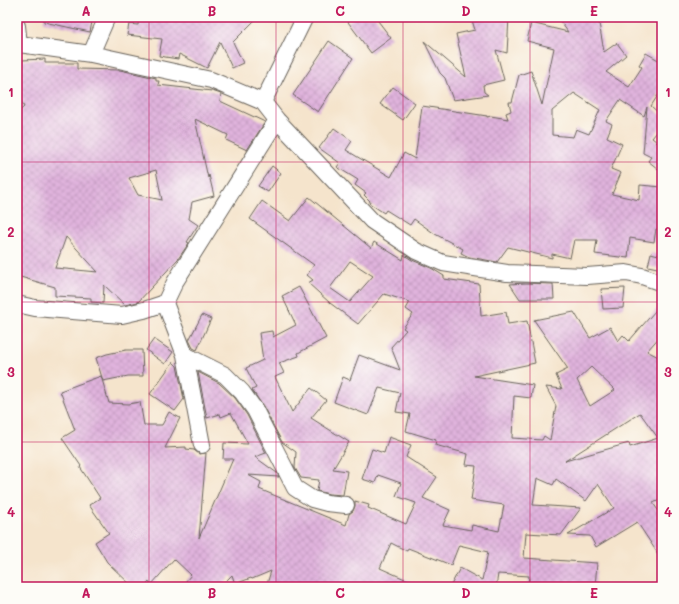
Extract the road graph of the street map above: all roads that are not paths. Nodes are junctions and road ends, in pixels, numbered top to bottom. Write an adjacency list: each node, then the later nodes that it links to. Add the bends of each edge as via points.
1 (107, 17): 5 (street)
2 (305, 17): 6 (street)
3 (17, 26): 4 (street)
4 (18, 45): 5 (street)
5 (91, 54): 6 (street, via 211,80)
6 (263, 102): 7 (street)
7 (277, 120): 8 (street, via 372,221 416,251 443,263 507,273 586,276 626,273); 9 (street)
8 (662, 283)
9 (165, 303): 10 (street, via 122,315 35,308); 11 (street)
10 (17, 304)
11 (185, 355): 12 (street); 13 (street, via 225,375 242,392 255,410 295,488 312,499)
12 (202, 445)
13 (346, 505)

